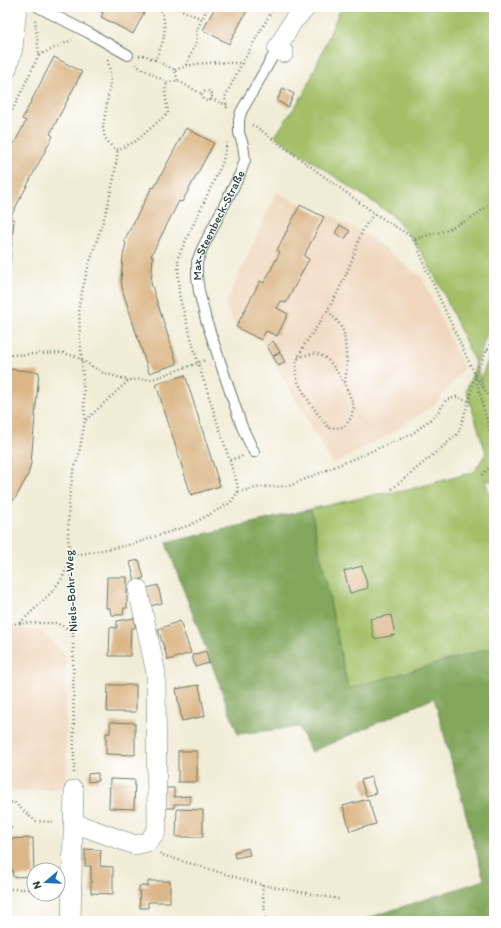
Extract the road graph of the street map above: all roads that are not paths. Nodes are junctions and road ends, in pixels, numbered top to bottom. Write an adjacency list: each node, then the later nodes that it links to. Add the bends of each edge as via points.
1 (307, 7): 4 (street, via 293,21)
2 (13, 9): 6 (street, via 13,48)
3 (36, 11): 5 (lane, via 89,33)
4 (281, 51): 7 (lane, Max-Steenbeck-Straße, via 240,116 239,133 245,160 197,262 199,291 206,320 242,427)
5 (133, 56)
6 (7, 69)
7 (254, 452)
8 (138, 589): 10 (street, via 156,673 157,830 148,842 135,845)
9 (74, 790): 10 (street)
10 (65, 823): 11 (street)
11 (71, 921)

